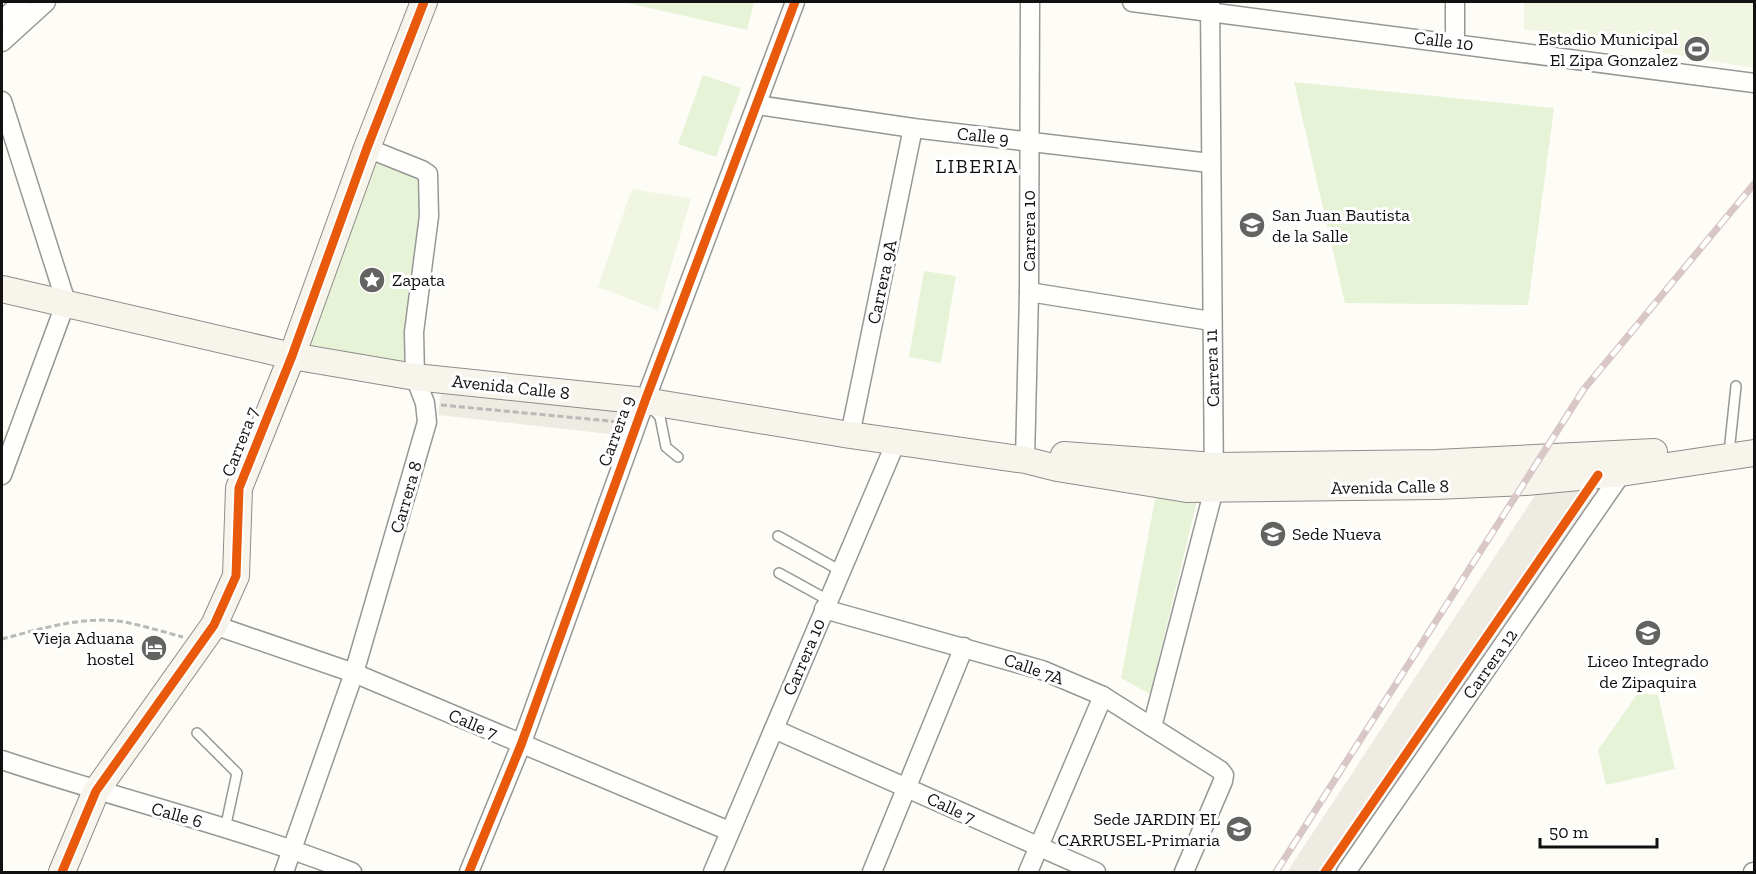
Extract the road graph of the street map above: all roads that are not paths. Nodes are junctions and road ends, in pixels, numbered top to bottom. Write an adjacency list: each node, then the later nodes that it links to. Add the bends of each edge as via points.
1 (22, 2): 9 (street)
2 (46, 2): 10 (street)
3 (424, 2): 17 (main road, Carrera 7)
4 (795, 2): 14 (street, Carrera 9)
5 (1030, 2): 16 (street, Carrera 10)
6 (1132, 2): 8 (street, Calle 10)
7 (1455, 2): 11 (street)
8 (1210, 7): 11 (street, Calle 10); 18 (street, Carrera 11)
9 (2, 20)
10 (2, 42)
11 (1455, 42): 12 (street, Calle 10)
12 (1755, 83)
13 (2, 101): 21 (street)
14 (757, 105): 15 (street, Calle 9); 26 (street, Carrera 9)
15 (913, 128): 16 (street, Calle 9); 27 (street, Carrera 9A)
16 (1029, 141): 18 (street, Calle 9); 20 (street, Carrera 10)
17 (367, 148): 23 (main road, Carrera 7); 24 (street, Carrera 8, via 428,174 429,216 414,332)
18 (1210, 163): 22 (street, Carrera 11)
19 (2, 288): 21 (main road, Avenida Calle 8)
20 (1029, 292): 22 (street); 32 (street, Carrera 10)
21 (66, 302): 23 (main road, Avenida Calle 8); 34 (street)
22 (1211, 321): 35 (street, Carrera 11)
23 (292, 356): 24 (main road, Avenida Calle 8); 40 (main road, Carrera 7, via 238,488 236,576)
24 (416, 377): 26 (main road, Avenida Calle 8); 42 (street, Carrera 8, via 427,422)
25 (1736, 386): 28 (lane)
26 (642, 409): 27 (main road, Avenida Calle 8); 31 (lane, via 660,417 666,447); 47 (street, Carrera 9)
27 (850, 435): 29 (main road, Avenida Calle 8)
28 (1742, 441): 33 (main road, Avenida Calle 8)
29 (896, 442): 32 (main road, Avenida Calle 8); 37 (street, Carrera 10)
30 (1755, 453): 33 (main road, Avenida Calle 8)
31 (678, 457)
32 (1025, 460): 35 (main road, Avenida Calle 8, via 1059,454)
33 (1628, 464): 35 (main road, Avenida Calle 8, via 1437,463); 55 (street, Carrera 12)
34 (2, 475)
35 (1214, 478): 44 (street, Carrera 11)
36 (778, 536): 37 (lane)
37 (841, 571): 39 (street, Carrera 10)
38 (779, 573): 39 (lane)
39 (826, 604): 41 (street, Calle 7A); 45 (street, Carrera 10)
40 (208, 634): 42 (street, Calle 7); 50 (main road, Carrera 7)
41 (964, 646): 43 (street, Calle 7A, via 1042,670); 49 (street)
42 (354, 673): 47 (street, Calle 7); 54 (street, Carrera 8)
43 (1103, 696): 44 (street, Calle 7A); 53 (street)
44 (1152, 727): 64 (street, Calle 7A, via 1224,775)
45 (774, 729): 49 (street, Calle 7); 52 (street, Carrera 10)
46 (197, 733): 51 (lane, via 237,773)
47 (521, 745): 52 (street, Calle 7); 59 (street, Carrera 9)
48 (2, 760): 50 (street, Calle 6)
49 (908, 788): 53 (street, Calle 7); 61 (street)
50 (96, 791): 51 (street, Calle 6); 56 (main road, Carrera 7)
51 (225, 829): 54 (street, Calle 6)
52 (729, 831): 60 (street, Carrera 10)
53 (1038, 848): 62 (street); 63 (street, Calle 7)
54 (293, 849): 57 (street, Carrera 8); 58 (street, Calle 6)
55 (1354, 870)
56 (62, 873)
57 (284, 873)
58 (352, 873)
59 (470, 873)
60 (713, 873)
61 (873, 873)
62 (1028, 873)
63 (1096, 873)
64 (1184, 873)

